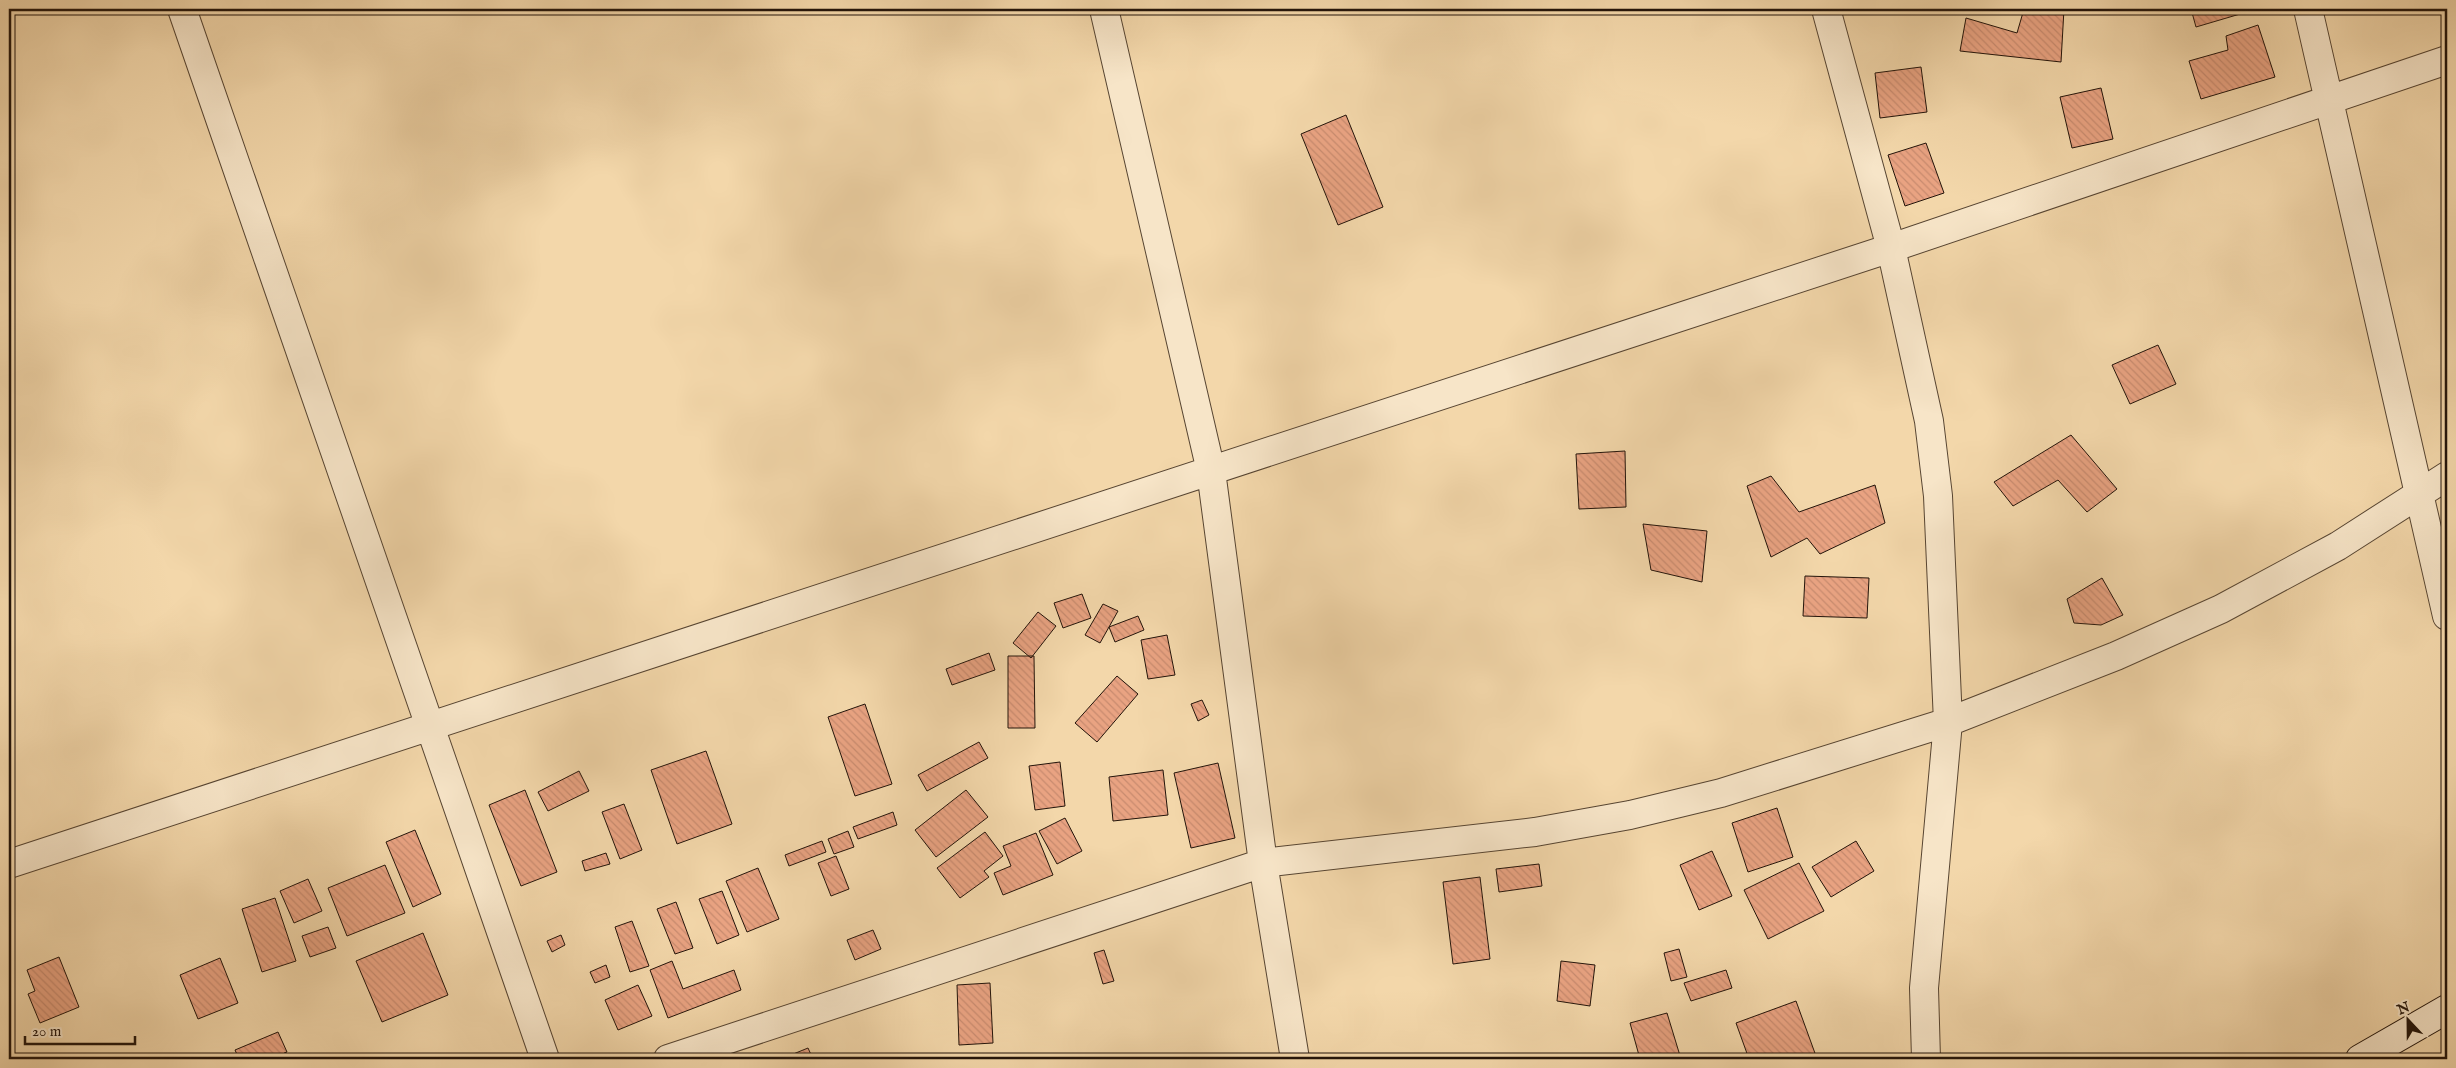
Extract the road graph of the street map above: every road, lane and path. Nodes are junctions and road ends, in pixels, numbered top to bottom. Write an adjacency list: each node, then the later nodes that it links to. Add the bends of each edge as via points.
1 (182, 9): 13 (street)
2 (1104, 9): 8 (street)
3 (1826, 9): 7 (street)
4 (2308, 9): 6 (street)
5 (2447, 60): 6 (street)
6 (2329, 100): 7 (street); 10 (street)
7 (1892, 248): 8 (street); 12 (street, via 1931,440 1938,496)
8 (1212, 471): 13 (street); 14 (street)
9 (2447, 476): 10 (street)
10 (2420, 492): 11 (street); 12 (street, via 2338,546 2221,609 2116,656)
11 (2447, 616)
12 (1948, 722): 14 (street, via 1721,793 1630,815 1535,832); 20 (street, via 1924,988)
13 (429, 726): 15 (street); 17 (street)
14 (1263, 863): 18 (street); 19 (street)
15 (9, 864)
16 (2447, 1009): 21 (street)
17 (545, 1059)
18 (668, 1059)
19 (1295, 1059)
20 (1926, 1059)
21 (2360, 1059)

